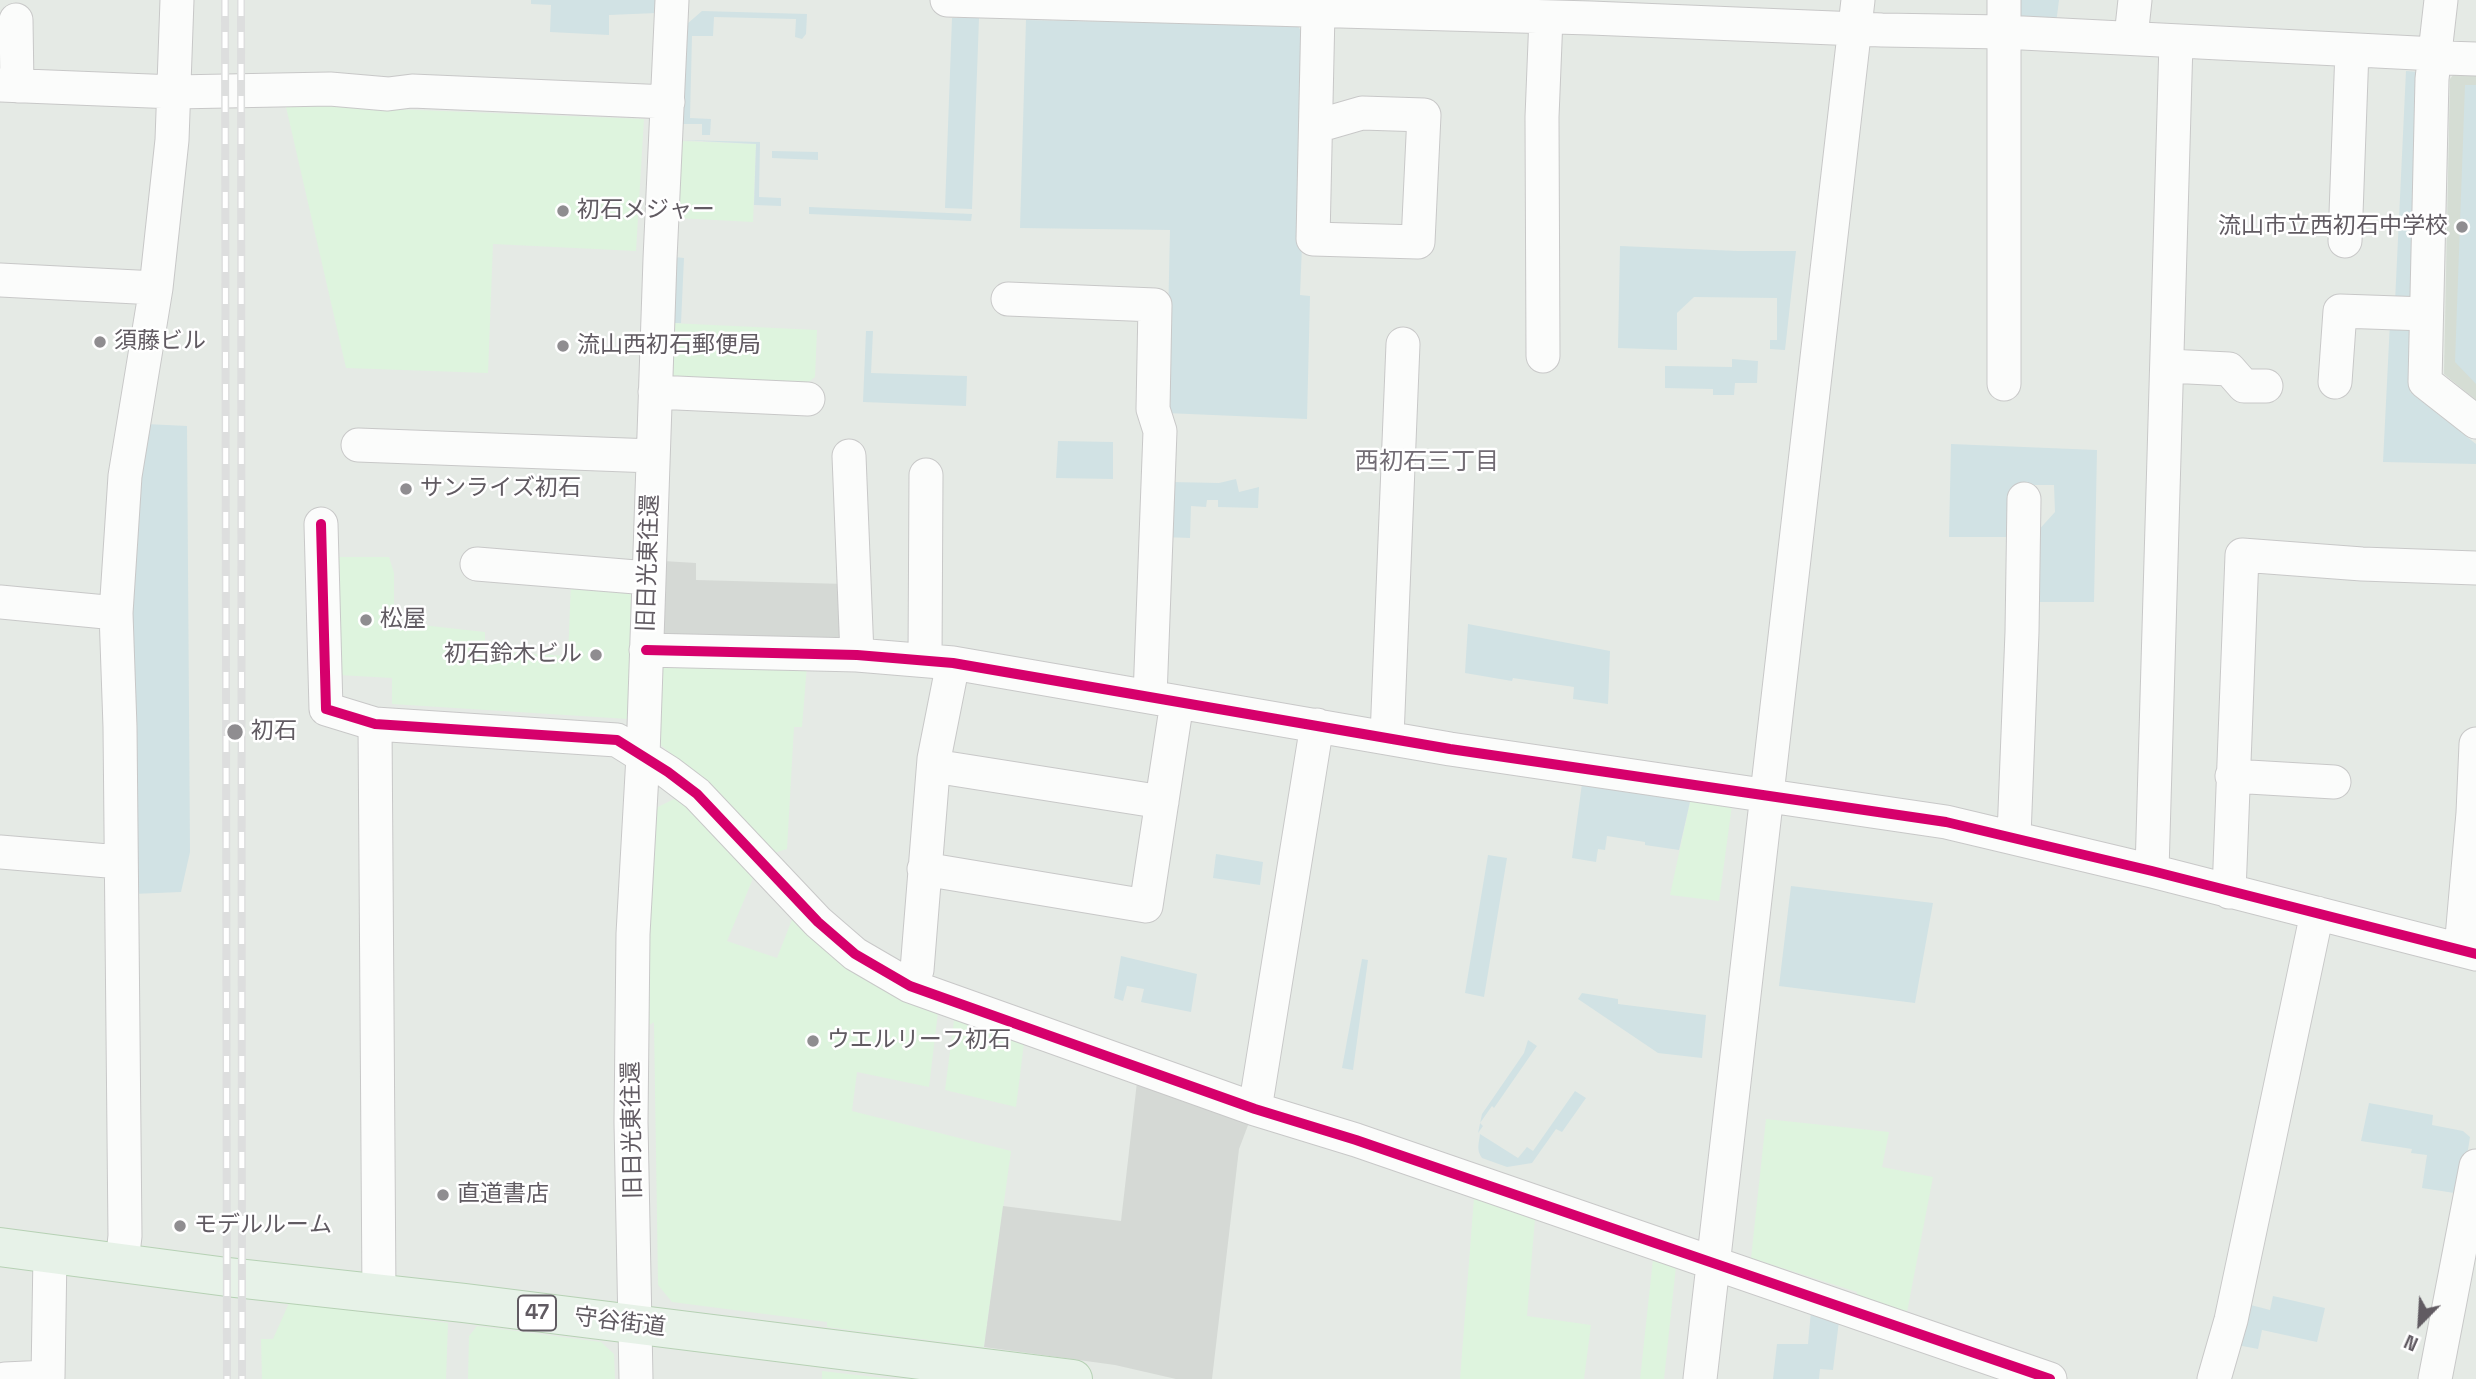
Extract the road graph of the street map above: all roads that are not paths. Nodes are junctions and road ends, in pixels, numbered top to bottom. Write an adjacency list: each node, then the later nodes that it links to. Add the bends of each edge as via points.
1 (177, 0): 18 (street)
2 (671, 0): 19 (street, 旧日光東往還)
3 (947, 0): 7 (street)
4 (2135, 0): 12 (street)
5 (2441, 0): 15 (street)
6 (1501, 8): 7 (street); 10 (street)
7 (1318, 12): 20 (street)
8 (1856, 14): 9 (street); 10 (street); 58 (street)
9 (2004, 16): 12 (street); 30 (street)
10 (1546, 17): 27 (street)
11 (16, 20): 17 (street)
12 (2131, 37): 13 (street)
13 (2176, 42): 14 (street); 28 (street)
14 (2352, 50): 15 (street); 21 (street)
15 (2436, 54): 16 (street); 25 (street)
16 (2476, 60)
17 (8, 86): 18 (street)
18 (175, 92): 19 (street, via 330,89); 23 (street)
19 (668, 102): 32 (street, 旧日光東往還)
20 (1317, 126): 20 (street, via 1313,239 1418,242 1424,115 1362,113)
21 (2345, 241)
22 (0, 280): 23 (street)
23 (156, 288): 45 (street, via 125,476)
24 (1008, 299): 49 (street, via 1155,305 1153,409 1160,431)
25 (2426, 314): 29 (street, via 2340,311); 34 (street, via 2425,382)
26 (1403, 344): 52 (street)
27 (1543, 356)
28 (2168, 366): 31 (street, via 2229,369 2244,386); 65 (street)
29 (2335, 382)
30 (2004, 384)
31 (2266, 386)
32 (655, 392): 33 (street); 36 (street, 旧日光東往還)
33 (808, 399)
34 (2476, 422)
35 (358, 444): 36 (street)
36 (653, 456): 43 (street, 旧日光東往還)
37 (849, 456): 47 (street)
38 (926, 475): 48 (street)
39 (2024, 499): 61 (street)
40 (321, 524): 50 (street, via 326,709)
41 (477, 564): 43 (street)
42 (2476, 568): 56 (street, via 2242,555)
43 (648, 578): 46 (street, 旧日光東往還)
44 (0, 602): 45 (street)
45 (116, 613): 63 (street)
46 (646, 650): 47 (street); 54 (street, 旧日光東往還)
47 (857, 655): 48 (street)
48 (939, 661): 49 (street); 55 (street)
49 (1163, 699): 51 (street); 59 (street)
50 (375, 724): 54 (street, via 617,740); 76 (street)
51 (1317, 725): 52 (street); 70 (street)
52 (1387, 737): 58 (street)
53 (2476, 744): 60 (street)
54 (643, 756): 69 (street, via 696,794 818,922 855,954); 77 (street, 旧日光東往還, via 632,982)
55 (934, 766): 59 (street); 64 (street)
56 (2232, 776): 57 (street); 66 (street)
57 (2333, 782)
58 (1767, 795): 61 (street); 75 (street)
59 (1162, 802): 64 (street, via 1146,906)
60 (2475, 813): 68 (street)
61 (2014, 836): 65 (street)
62 (0, 852): 63 (street)
63 (120, 862): 74 (street)
64 (924, 869): 69 (street, via 917,970)
65 (2152, 871): 66 (street)
66 (2229, 892): 67 (street)
67 (2317, 913): 68 (street); 84 (street, via 2231,1320)
68 (2468, 951)
69 (910, 986): 70 (street)
70 (1255, 1109): 75 (street)
71 (2476, 1166): 85 (street)
72 (0, 1247): 73 (main road, 守谷街道 / 47)
73 (50, 1254): 74 (main road, 守谷街道 / 47); 78 (street)
74 (122, 1263): 76 (main road, 守谷街道 / 47)
75 (1713, 1263): 82 (street); 83 (street)
76 (379, 1294): 77 (main road, 守谷街道 / 47)
77 (635, 1325): 80 (street, 旧日光東往還); 81 (main road, 守谷街道 / 47)
78 (57, 1378): 79 (street)
79 (5, 1379)
80 (636, 1379)
81 (1073, 1379)
82 (1700, 1379)
83 (2050, 1379)
84 (2214, 1379)
85 (2435, 1379)

